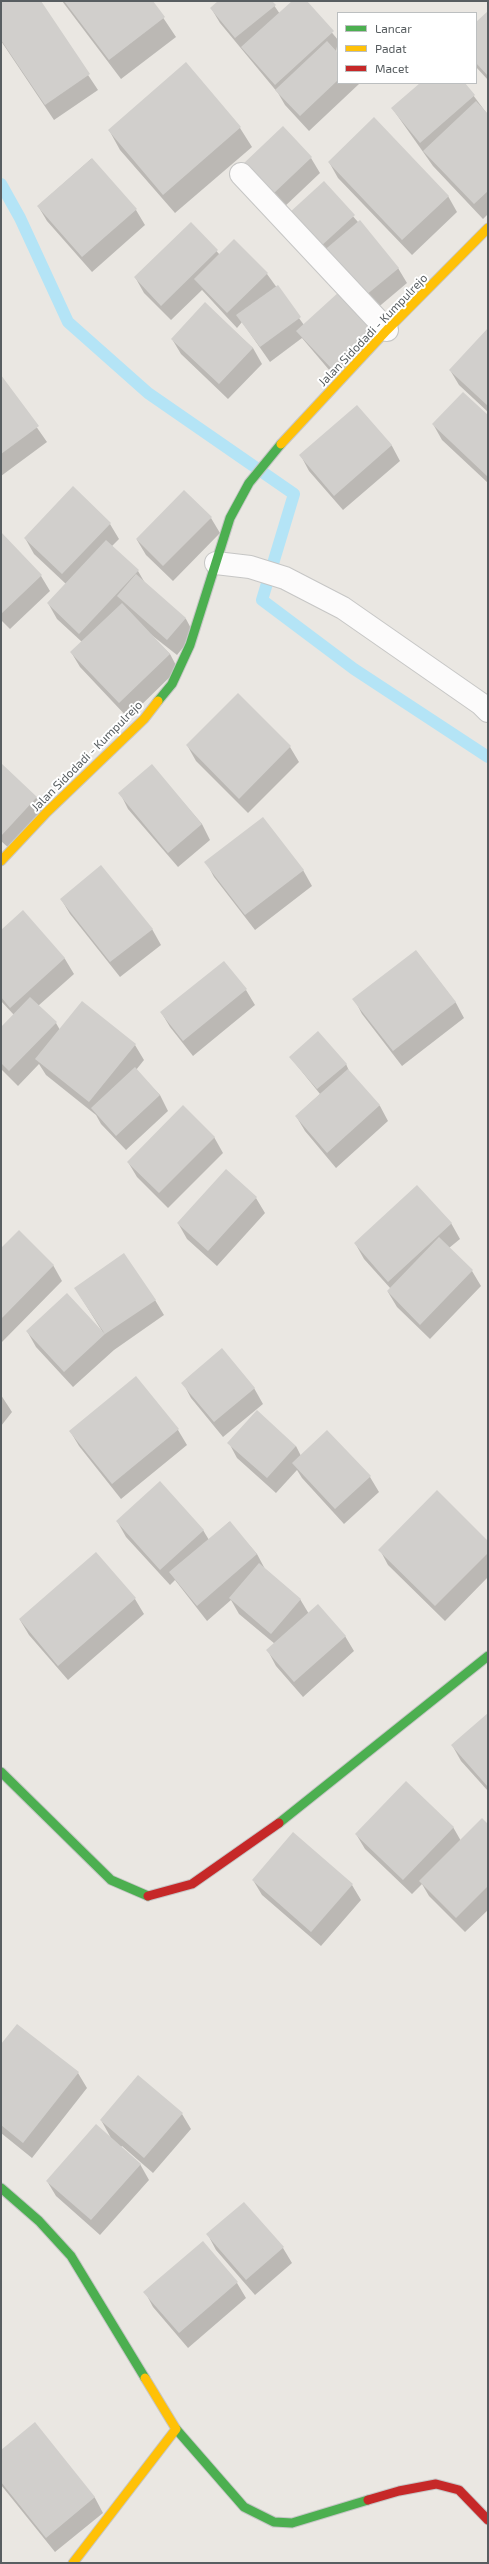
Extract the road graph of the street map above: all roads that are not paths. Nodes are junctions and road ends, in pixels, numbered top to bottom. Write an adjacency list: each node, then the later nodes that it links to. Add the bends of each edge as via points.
1 (241, 174): 3 (street)
2 (488, 228): 3 (street, Jalan Sidodadi - Kumpulrejo)
3 (387, 330): 4 (street, Jalan Sidodadi - Kumpulrejo, via 276,450 249,483 230,518)
4 (216, 563): 5 (street, via 250,567 285,578 343,608); 6 (street, Jalan Sidodadi - Kumpulrejo, via 190,645 172,684 144,719)
5 (488, 711)
6 (1, 860)
7 (488, 1656): 8 (street, via 258,1840 192,1884 150,1897 111,1880)
8 (1, 1772)
9 (1, 2188): 10 (street, via 39,2221 71,2256)
10 (176, 2429): 11 (street, via 244,2507 274,2522 292,2523 399,2491 436,2484 459,2490); 12 (street)
11 (488, 2520)
12 (73, 2563)

